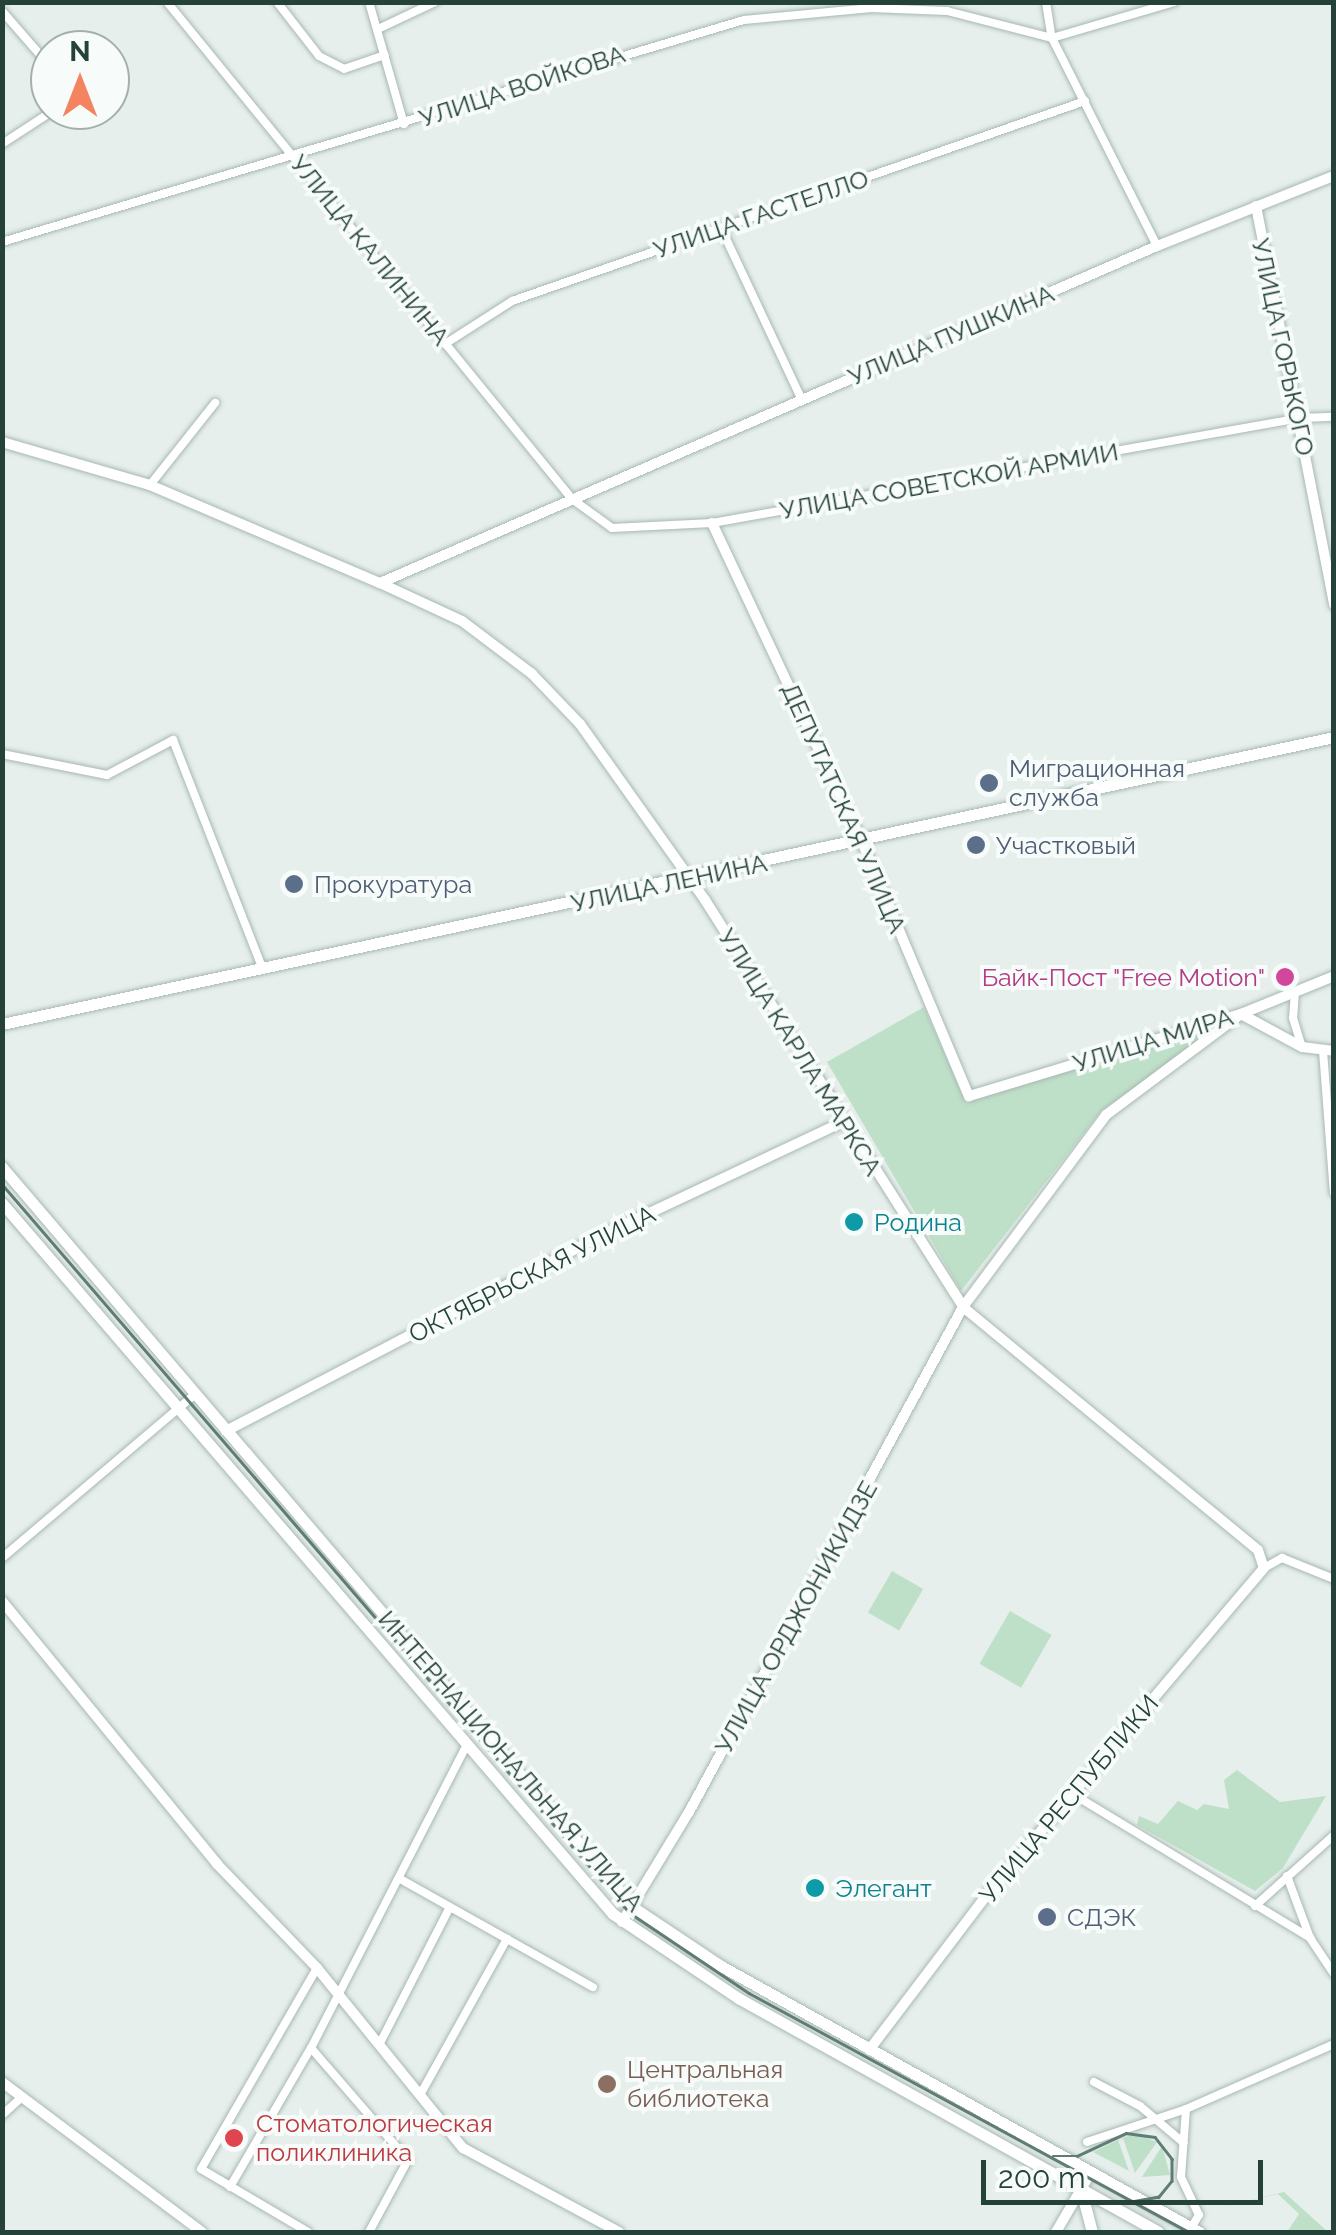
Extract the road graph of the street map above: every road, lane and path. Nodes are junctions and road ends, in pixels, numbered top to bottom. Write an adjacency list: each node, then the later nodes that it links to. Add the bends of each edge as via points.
1 (167, 2): 17 (street, УЛИЦА КАЛИНИНА)
2 (278, 2): 12 (street, via 320,56 344,69)
3 (369, 2): 9 (street)
4 (435, 2): 9 (street)
5 (1046, 2): 10 (street)
6 (1174, 2): 10 (street)
7 (948, 7): 10 (street, УЛИЦА ВОЙКОВА); 14 (street, УЛИЦА ВОЙКОВА, via 744,20)
8 (2, 11): 11 (street)
9 (378, 29): 12 (street)
10 (1052, 38): 13 (street)
11 (30, 43)
12 (385, 55): 14 (street)
13 (1084, 101): 20 (street, УЛИЦА ГАСТЕЛЛО); 22 (street)
14 (404, 124): 17 (street, УЛИЦА ВОЙКОВА)
15 (30, 126): 16 (street)
16 (2, 144)
17 (292, 154): 21 (street, УЛИЦА ВОЙКОВА); 23 (street, УЛИЦА КАЛИНИНА)
18 (1334, 176): 19 (street, УЛИЦА ПУШКИНА)
19 (1253, 208): 22 (street, УЛИЦА ПУШКИНА); 28 (street, УЛИЦА ГОРЬКОГО)
20 (722, 228): 23 (street, УЛИЦА ГАСТЕЛЛО, via 512,301); 24 (street)
21 (2, 242)
22 (1157, 246): 24 (street, УЛИЦА ПУШКИНА)
23 (445, 344): 31 (street, УЛИЦА КАЛИНИНА)
24 (801, 398): 26 (street, УЛИЦА ПУШКИНА)
25 (216, 403): 30 (street)
26 (766, 414): 31 (street, УЛИЦА ПУШКИНА); 33 (street)
27 (1334, 417): 28 (street, УЛИЦА СОВЕТСКОЙ АРМИИ)
28 (1300, 418): 32 (street, УЛИЦА СОВЕТСКОЙ АРМИИ); 35 (street, УЛИЦА ГОРЬКОГО)
29 (2, 442): 30 (street, УЛИЦА КАРЛА МАРКСА)
30 (150, 485): 34 (street, УЛИЦА КАРЛА МАРКСА)
31 (572, 499): 32 (street, УЛИЦА СОВЕТСКОЙ АРМИИ, via 612,528); 33 (street, УЛИЦА ПУШКИНА); 34 (street, УЛИЦА ПУШКИНА)
32 (712, 523): 38 (street, ДЕПУТАТСКАЯ УЛИЦА)
33 (397, 576): 34 (street, УЛИЦА ПУШКИНА)
34 (380, 584): 39 (street, УЛИЦА КАРЛА МАРКСА, via 462,621 532,674 580,724)
35 (1334, 605)
36 (1334, 737): 38 (main road, УЛИЦА ЛЕНИНА)
37 (2, 754): 40 (street, via 107,775 173,740)
38 (862, 842): 39 (main road, УЛИЦА ЛЕНИНА); 47 (street, ДЕПУТАТСКАЯ УЛИЦА)
39 (689, 879): 40 (main road, УЛИЦА ЛЕНИНА); 48 (street, УЛИЦА КАРЛА МАРКСА, via 769,995)
40 (262, 967): 44 (main road, УЛИЦА ЛЕНИНА)
41 (1334, 976): 42 (street, УЛИЦА МИРА)
42 (1294, 991): 43 (street, УЛИЦА МИРА); 45 (street)
43 (1241, 1014): 45 (street); 47 (street, УЛИЦА МИРА); 52 (street, УЛИЦА ОРДЖОНИКИДЗЕ, via 1106,1114)
44 (2, 1024)
45 (1302, 1047): 46 (street)
46 (1328, 1051): 50 (street)
47 (969, 1096)
48 (841, 1123): 52 (street, УЛИЦА КАРЛА МАРКСА); 55 (street, ОКТЯБРЬСКАЯ УЛИЦА, via 608,1233)
49 (2, 1167): 53 (main road, ИНТЕРНАЦИОНАЛЬНАЯ УЛИЦА)
50 (1334, 1193)
51 (2, 1203): 54 (main road, ИНТЕРНАЦИОНАЛЬНАЯ УЛИЦА)
52 (963, 1307): 57 (street, УЛИЦА КАРЛА МАРКСА, via 1258,1550); 67 (street, УЛИЦА ОРДЖОНИКИДЗЕ)
53 (194, 1395): 54 (street); 55 (main road, ИНТЕРНАЦИОНАЛЬНАЯ УЛИЦА)
54 (178, 1408): 56 (street); 60 (main road, ИНТЕРНАЦИОНАЛЬНАЯ УЛИЦА)
55 (226, 1431): 67 (main road, ИНТЕРНАЦИОНАЛЬНАЯ УЛИЦА)
56 (2, 1558)
57 (1264, 1568): 58 (street, via 1282,1558); 61 (street, УЛИЦА РЕСПУБЛИКИ)
58 (1334, 1579)
59 (2, 1601): 71 (street, via 217,1864)
60 (466, 1746): 64 (street); 68 (main road, ИНТЕРНАЦИОНАЛЬНАЯ УЛИЦА)
61 (1071, 1793): 65 (street); 78 (street, УЛИЦА РЕСПУБЛИКИ)
62 (1334, 1835): 63 (street)
63 (1287, 1876): 65 (street); 69 (street)
64 (402, 1880): 66 (street); 74 (street)
65 (1255, 1906): 69 (street)
66 (450, 1908): 70 (street); 76 (street)
67 (634, 1908): 68 (street, УЛИЦА ОРДЖОНИКИДЗЕ); 78 (main road, ИНТЕРНАЦИОНАЛЬНАЯ УЛИЦА)
68 (622, 1922): 79 (main road, ИНТЕРНАЦИОНАЛЬНАЯ УЛИЦА)
69 (1310, 1938): 72 (street)
70 (507, 1940): 73 (street); 82 (street)
71 (317, 1968): 74 (street); 90 (street, via 201,2169)
72 (1334, 1974)
73 (594, 1986)
74 (336, 1992): 76 (street); 77 (street)
75 (1334, 2044): 84 (street)
76 (379, 2045): 82 (street)
77 (311, 2048): 90 (street); 95 (street, via 408,2160)
78 (868, 2050): 79 (main road); 89 (main road, ИНТЕРНАЦИОНАЛЬНАЯ УЛИЦА)
79 (858, 2066): 91 (main road, ИНТЕРНАЦИОНАЛЬНАЯ УЛИЦА)
80 (2, 2082): 83 (street)
81 (1094, 2082): 86 (street)
82 (420, 2095): 96 (street, via 462,2148)
83 (20, 2100): 85 (street); 93 (street)
84 (1186, 2108): 86 (street); 88 (street)
85 (2, 2114)
86 (1154, 2118): 87 (street); 88 (street)
87 (1087, 2142)
88 (1184, 2143): 92 (street, via 1181,2177 1199,2214)
89 (1091, 2172): 91 (street); 92 (main road, ИНТЕРНАЦИОНАЛЬНАЯ УЛИЦА)
90 (230, 2188): 94 (street)
91 (1081, 2190): 97 (street); 98 (main road); 99 (main road, ИНТЕРНАЦИОНАЛЬНАЯ УЛИЦА)
92 (1195, 2230)
93 (202, 2232)
94 (308, 2232)
95 (369, 2232)
96 (619, 2232)
97 (1056, 2232)
98 (1092, 2232)
99 (1158, 2232)

